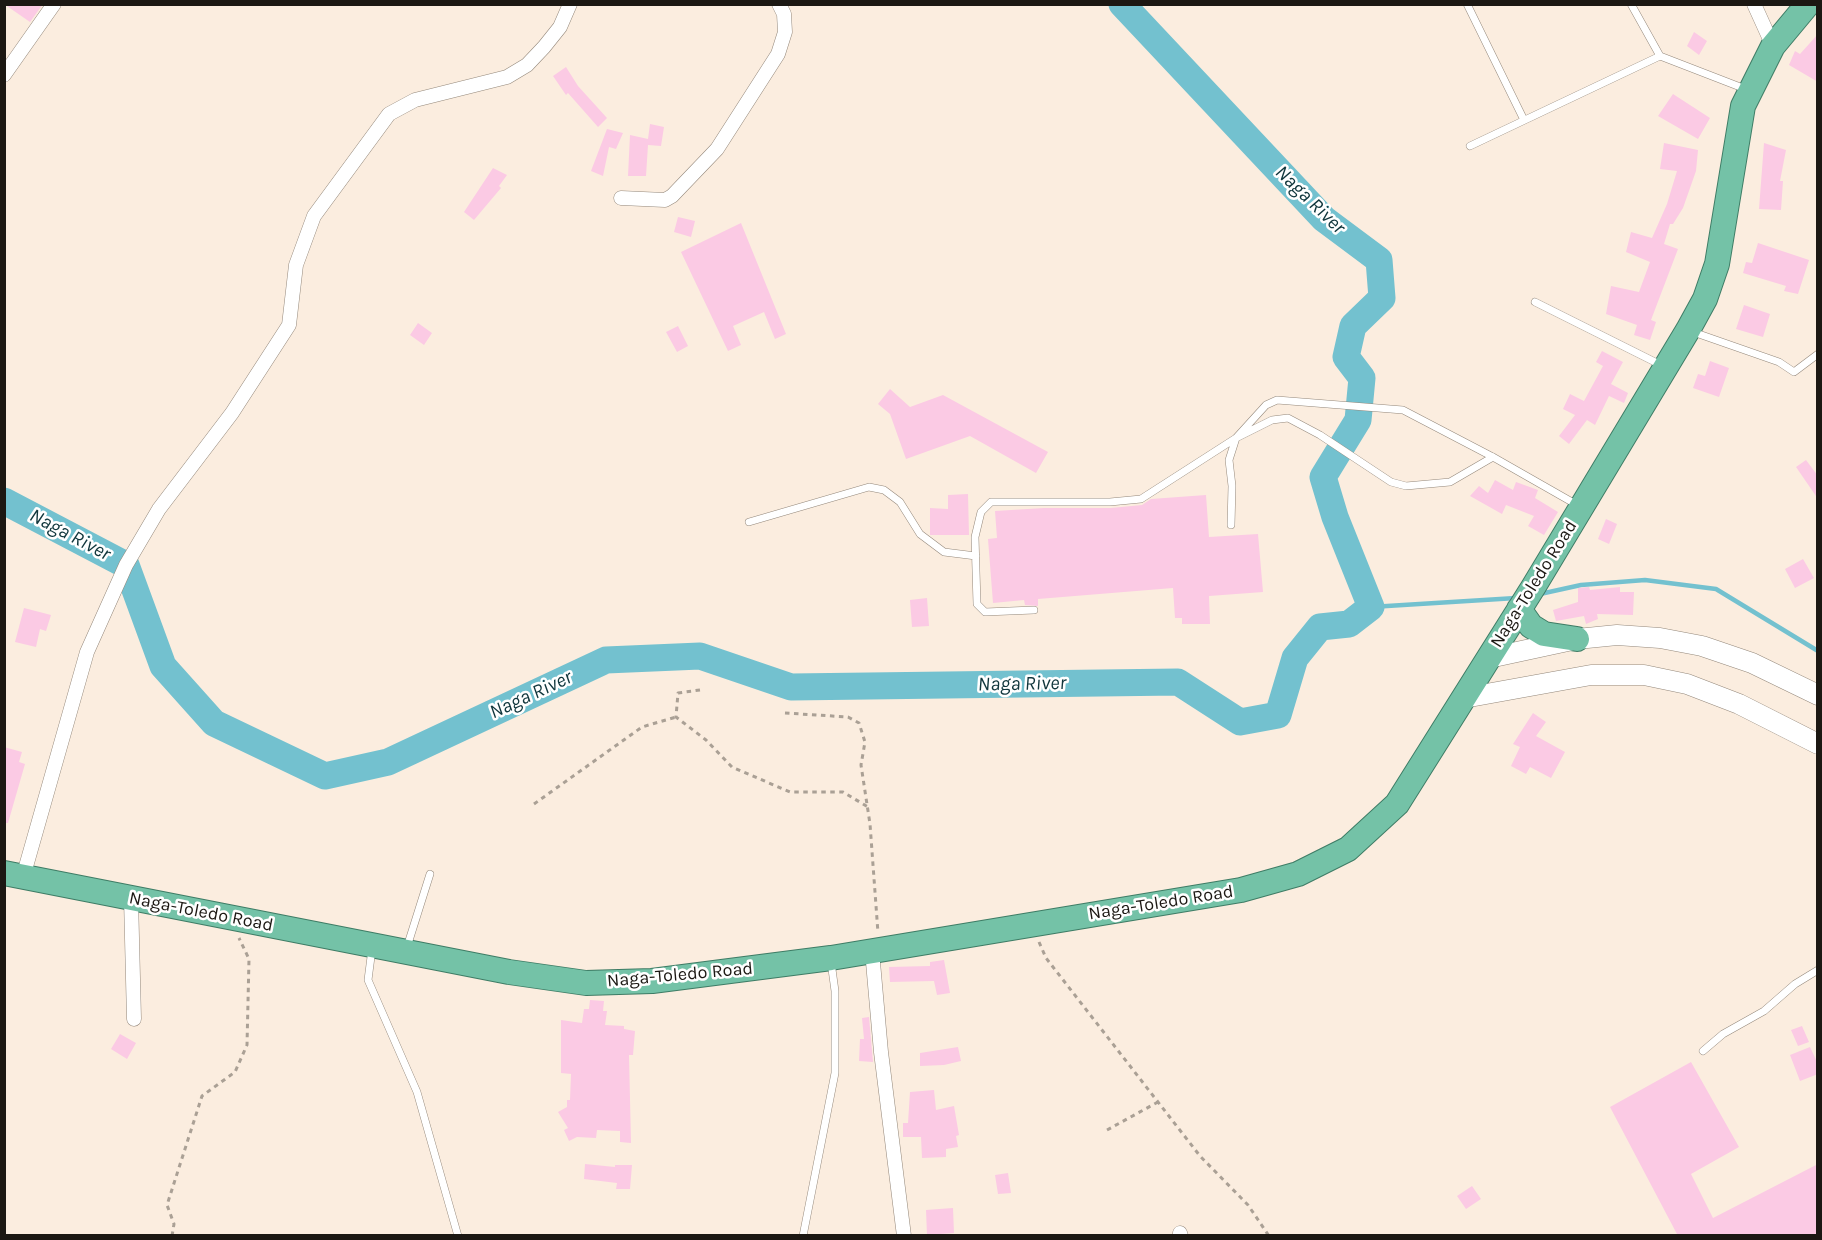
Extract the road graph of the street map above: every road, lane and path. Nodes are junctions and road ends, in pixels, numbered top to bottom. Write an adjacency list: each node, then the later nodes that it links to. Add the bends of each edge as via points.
1 (54, 4): 10 (street)
2 (570, 4): 38 (street, via 560,27 527,65 507,77 415,100 389,114 314,216 296,265 289,325 232,413 159,509 126,565 87,652)
3 (779, 4): 14 (street, via 785,32 778,54 717,149 665,200)
4 (1467, 4): 12 (lane)
5 (1630, 4): 9 (lane)
6 (1754, 4): 8 (street)
7 (1808, 4): 8 (highway, Naga-Toledo Road)
8 (1773, 46): 11 (highway, Naga-Toledo Road)
9 (1660, 56): 11 (lane); 12 (lane)
10 (4, 75)
11 (1750, 91): 16 (highway, Naga-Toledo Road, via 1743,106 1717,264 1705,299)
12 (1524, 120): 13 (lane)
13 (1470, 146)
14 (621, 198)
15 (1535, 302): 18 (lane)
16 (1688, 330): 17 (lane, via 1779,362 1794,372); 18 (highway, Naga-Toledo Road)
17 (1818, 354)
18 (1665, 367): 21 (highway, Naga-Toledo Road)
19 (1236, 438): 20 (lane, via 1266,405 1288,400 1402,410); 20 (lane, via 1272,420 1288,418 1391,482 1406,486 1450,482); 23 (lane, via 1228,460); 24 (lane, via 1141,499 991,502 981,512 977,524)
20 (1493, 457): 21 (lane)
21 (1581, 507): 25 (highway, Naga-Toledo Road)
22 (749, 522): 24 (lane, via 869,487 884,490 900,502 920,534 944,552)
23 (1231, 525)
24 (976, 556): 26 (lane, via 977,604 985,612)
25 (1525, 600): 27 (highway, via 1531,626 1544,634); 28 (highway, Naga-Toledo Road)
26 (1034, 610)
27 (1577, 639): 28 (main road); 30 (main road, via 1617,634 1702,646 1752,663)
28 (1489, 658): 31 (highway, Naga-Toledo Road)
29 (700, 690): 33 (path, via 678,693)
30 (1818, 695)
31 (1464, 698): 34 (main road, via 1591,675 1644,675 1687,684 1739,704); 41 (highway, Naga-Toledo Road, via 1397,804 1348,849 1298,874 1241,890)
32 (785, 713): 36 (path, via 848,717 860,723 865,742 861,765)
33 (676, 717): 35 (path, via 642,727); 36 (path, via 732,767 790,792 843,792)
34 (1818, 744)
35 (534, 804)
36 (868, 807): 43 (path)
37 (430, 874): 44 (lane)
38 (14, 875): 39 (highway, Naga-Toledo Road)
39 (131, 898): 40 (highway, Naga-Toledo Road); 47 (street)
40 (229, 918): 42 (highway, Naga-Toledo Road); 51 (path, via 249,960 247,1045 236,1072 202,1096 167,1205 174,1224)
41 (1031, 923): 43 (highway, Naga-Toledo Road); 49 (path, via 1046,957)
42 (372, 946): 44 (highway, Naga-Toledo Road); 52 (lane, via 368,980 417,1092)
43 (875, 950): 45 (highway, Naga-Toledo Road); 54 (street, via 881,1052)
44 (405, 952): 45 (highway, Naga-Toledo Road, via 586,983 652,981)
45 (831, 958): 53 (lane, via 836,1073)
46 (1818, 970): 48 (lane)
47 (134, 1019)
48 (1703, 1051)
49 (1158, 1102): 50 (path); 55 (path, via 1200,1156 1248,1205)
50 (1107, 1130)
51 (172, 1236)
52 (458, 1236)
53 (803, 1236)
54 (904, 1236)
55 (1269, 1236)

